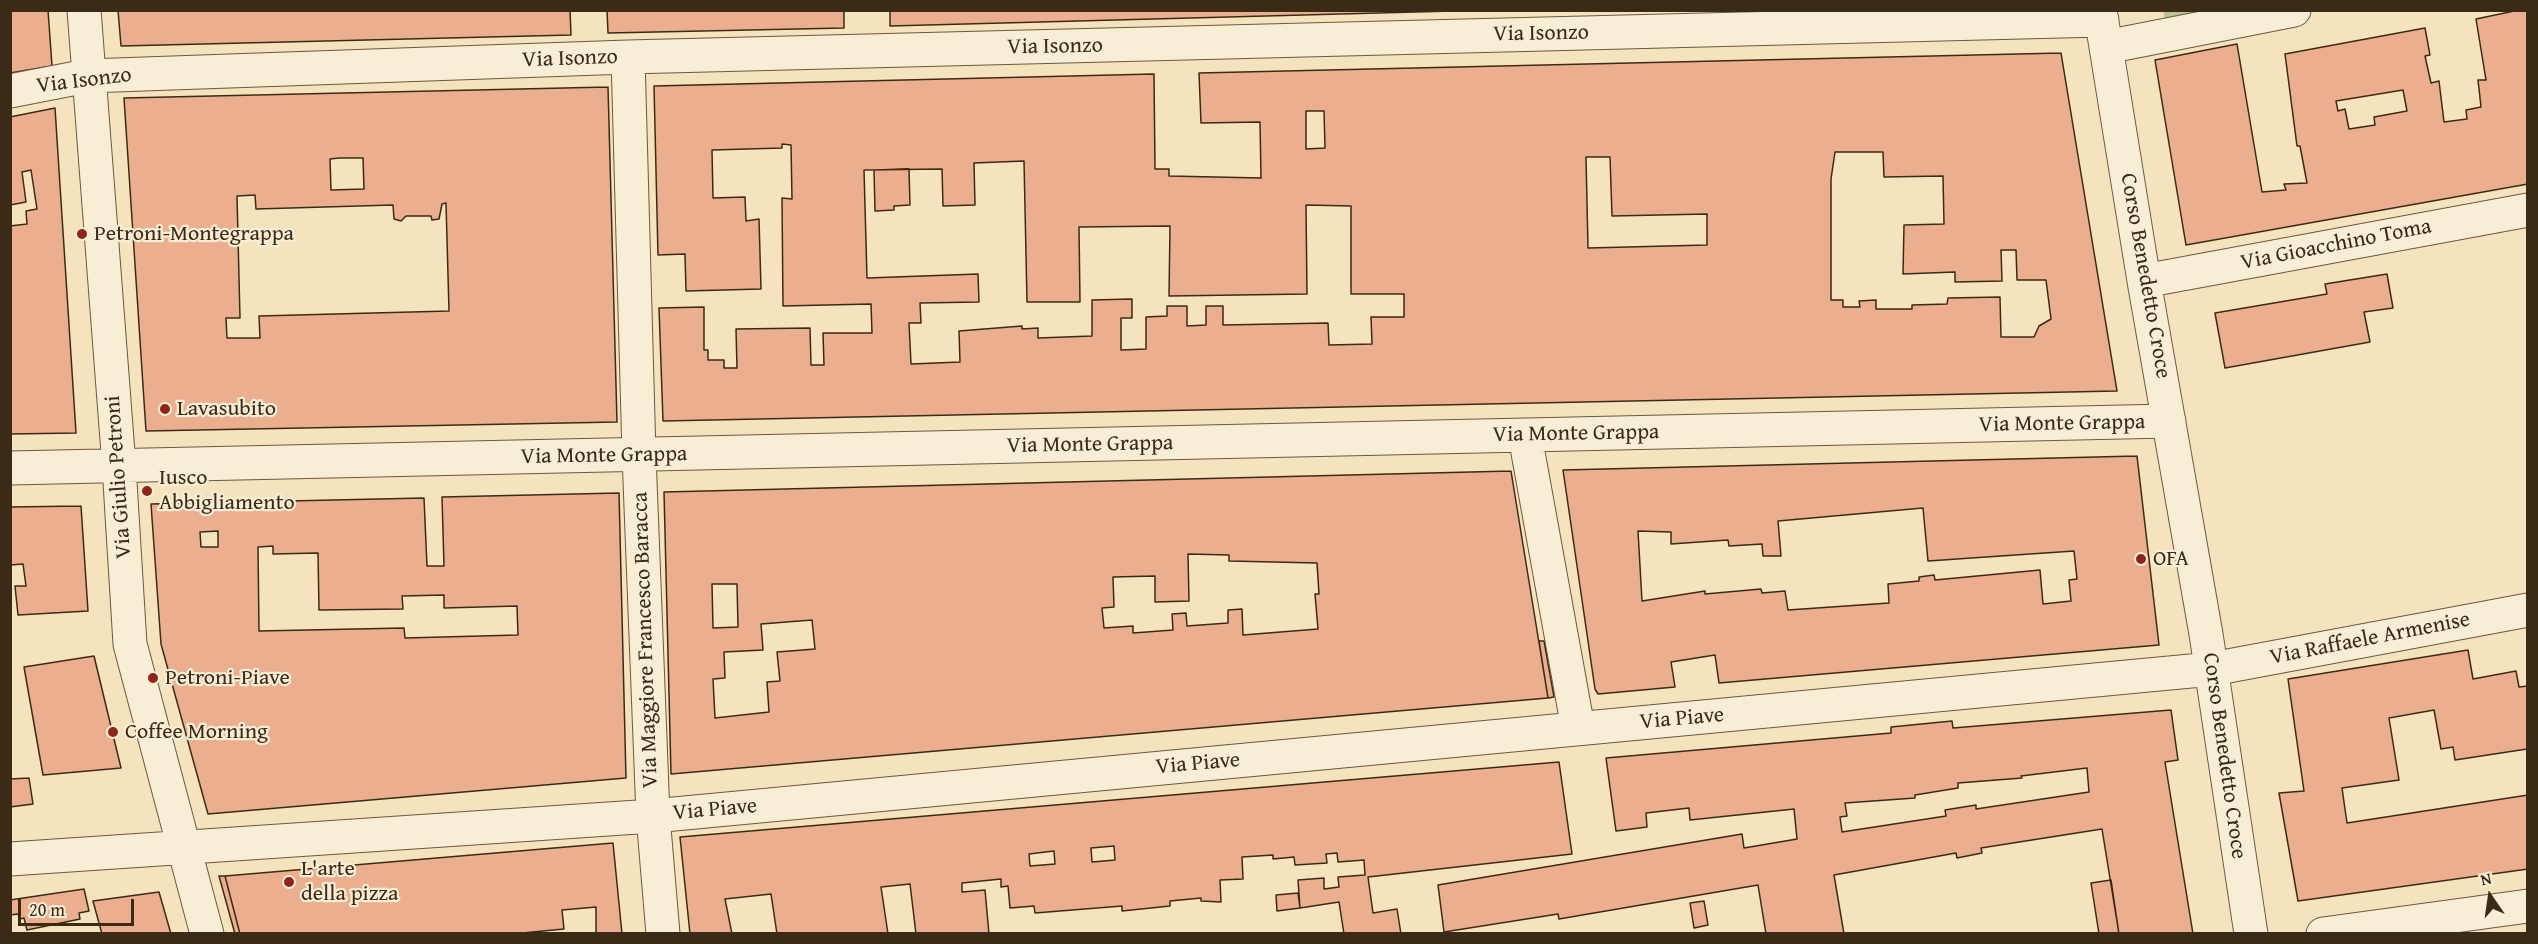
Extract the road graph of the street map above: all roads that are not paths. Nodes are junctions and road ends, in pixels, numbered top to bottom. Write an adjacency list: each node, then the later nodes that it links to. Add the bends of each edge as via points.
1 (84, 10): 5 (street, Via Giulio Petroni)
2 (2294, 10): 3 (street, Via Isonzo)
3 (2103, 26): 4 (street, Via Isonzo); 8 (street, Corso Benedetto Croce)
4 (628, 57): 5 (street, Via Isonzo); 11 (street, Via Maggiore Francesco Baracca)
5 (87, 76): 6 (street, Via Isonzo); 12 (street, Via Giulio Petroni)
6 (10, 91)
7 (2528, 210): 8 (street, Via Gioacchino Toma)
8 (2144, 281): 9 (street, Corso Benedetto Croce)
9 (2169, 421): 10 (street, Via Monte Grappa); 15 (street, Corso Benedetto Croce)
10 (1525, 436): 11 (street, Via Monte Grappa); 16 (street)
11 (639, 455): 12 (street, Via Monte Grappa); 17 (street, Via Maggiore Francesco Baracca)
12 (119, 466): 13 (street, Via Monte Grappa); 18 (street, Via Giulio Petroni, via 130,644)
13 (10, 468)
14 (2528, 610): 15 (street, Via Raffaele Armenise)
15 (2212, 669): 16 (street, Via Piave); 23 (street, Corso Benedetto Croce)
16 (1578, 728): 17 (street, Via Piave)
17 (653, 816): 18 (street, Via Piave); 22 (street, Via Maggiore Francesco Baracca)
18 (184, 847): 19 (street, Via Piave); 21 (street, Via Giulio Petroni)
19 (10, 860)
20 (2528, 906): 24 (street)
21 (207, 933)
22 (663, 933)
23 (2251, 933)
24 (2324, 933)

